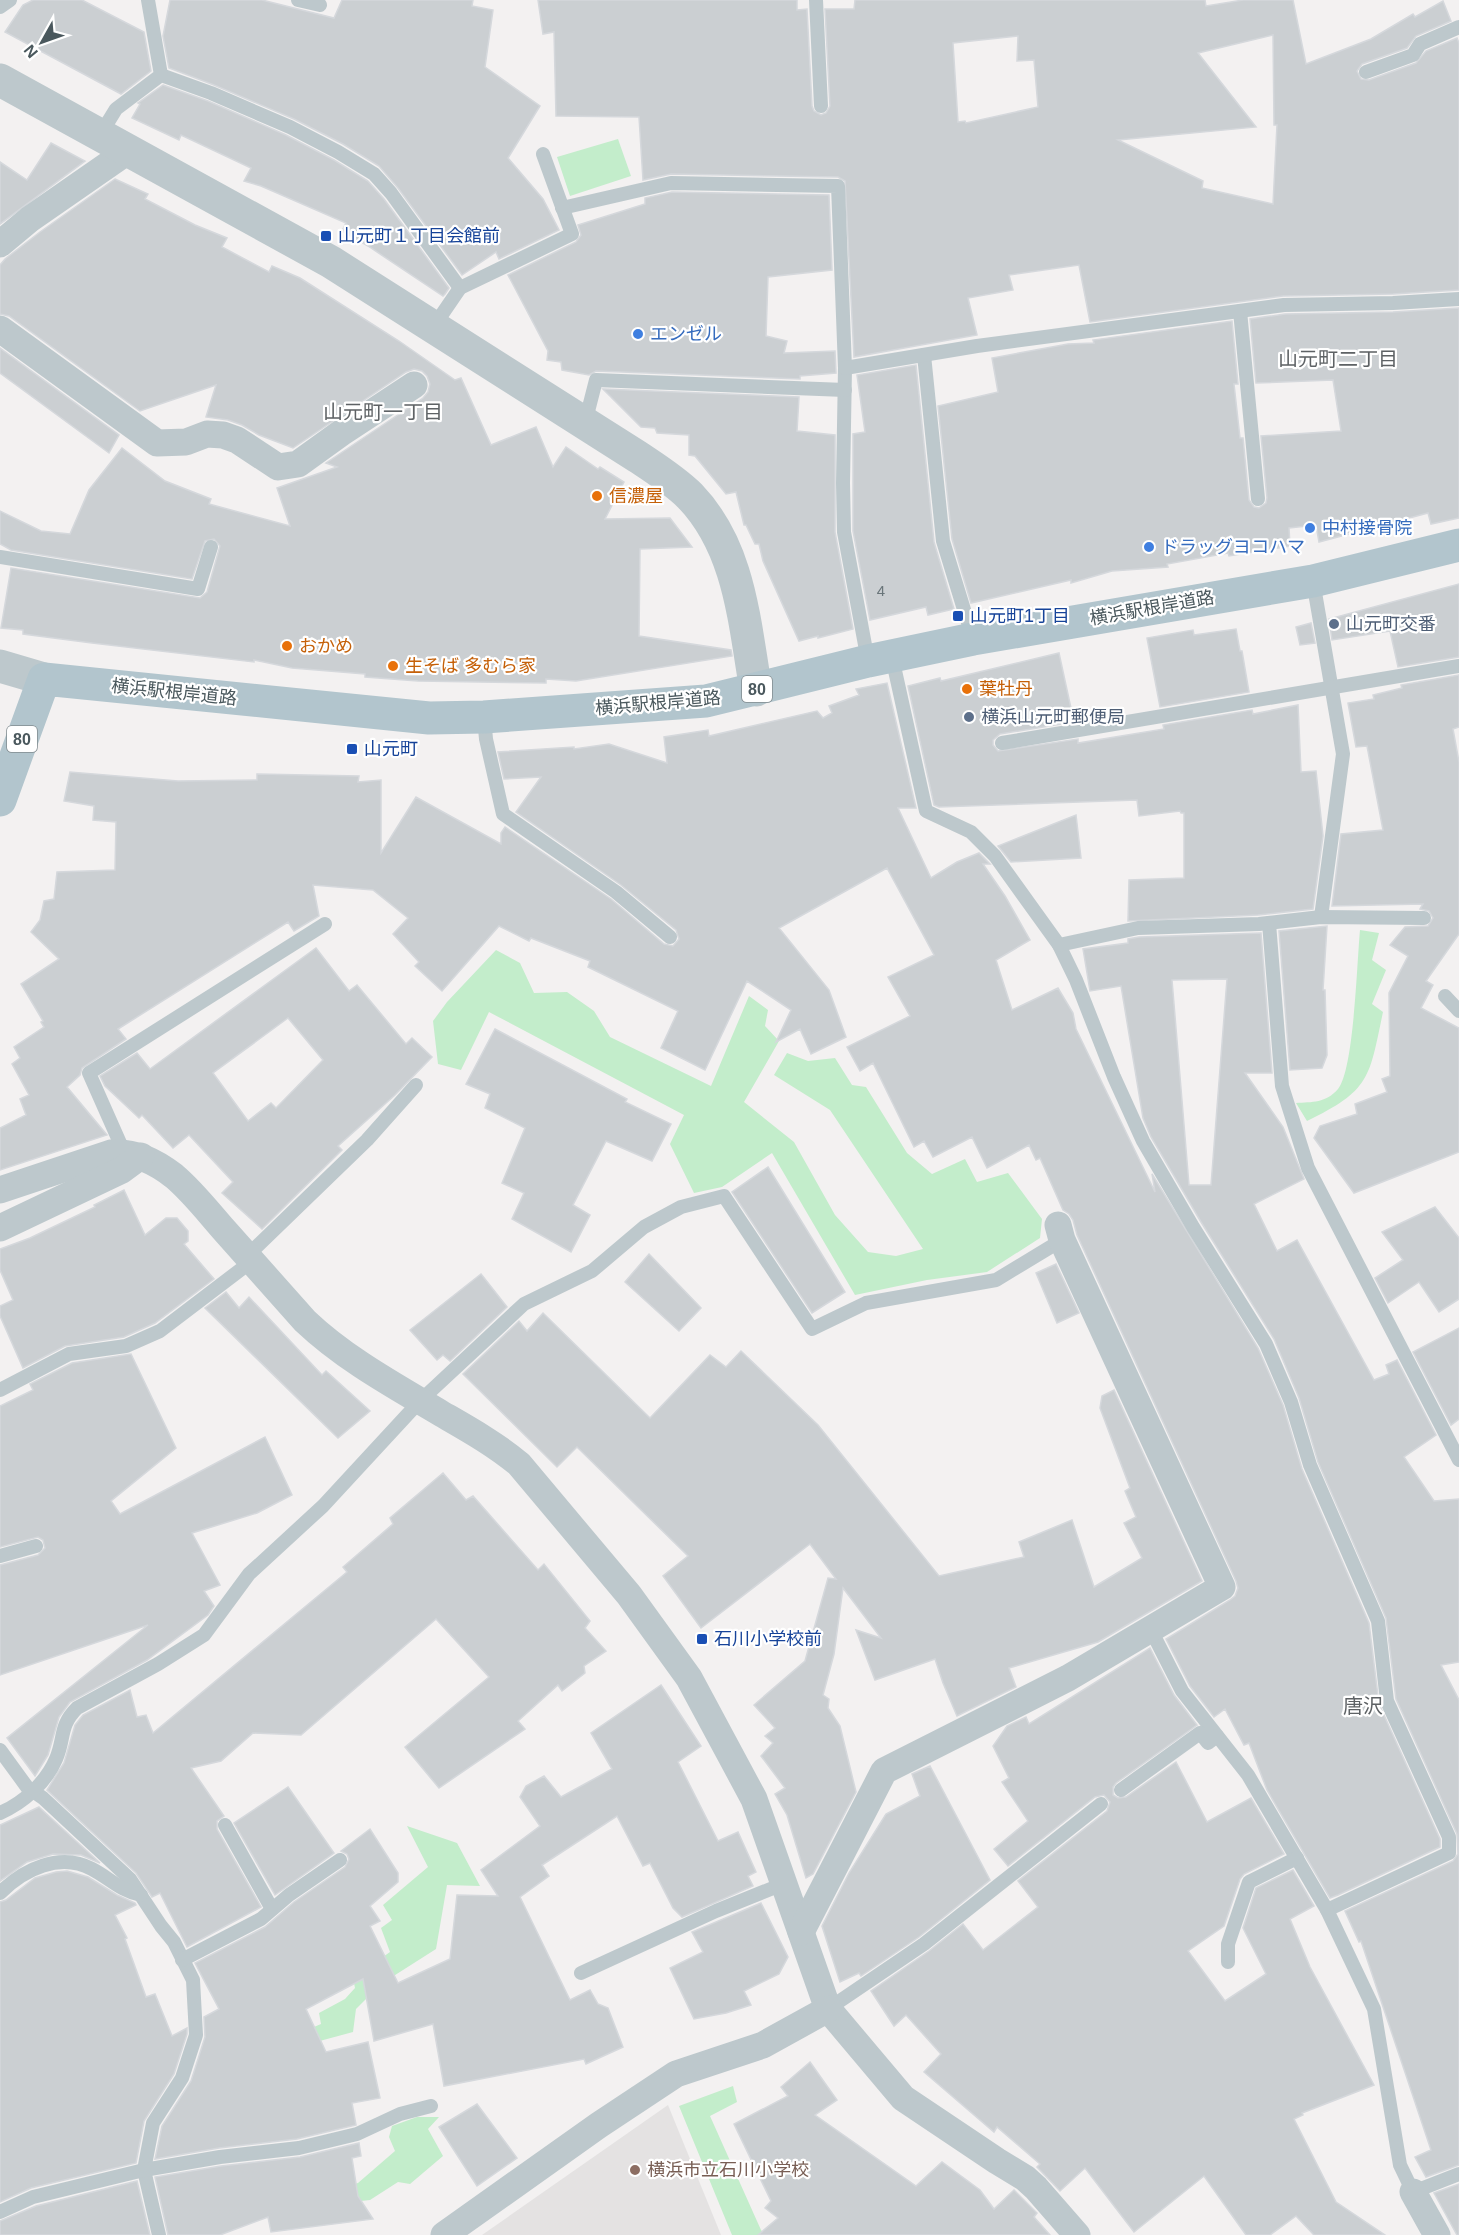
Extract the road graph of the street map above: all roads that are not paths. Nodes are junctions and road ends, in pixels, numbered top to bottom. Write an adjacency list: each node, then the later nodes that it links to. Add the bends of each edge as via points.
1 (10, 0): 6 (lane)
2 (148, 0): 9 (lane)
3 (298, 0): 5 (lane)
4 (816, 0): 11 (lane)
5 (320, 5)
6 (0, 7)
7 (1459, 27): 8 (lane, via 1420,44 1413,55)
8 (1366, 72)
9 (160, 75): 12 (lane, via 116,109); 16 (lane, via 290,127 374,174)
10 (0, 80): 12 (street)
11 (821, 106)
12 (114, 143): 15 (street); 19 (street, via 331,262)
13 (543, 154): 14 (lane)
14 (562, 208): 16 (lane, via 572,234); 22 (lane, via 671,183 838,186)
15 (0, 243)
16 (460, 288): 19 (lane)
17 (1459, 299): 18 (lane, via 1284,305)
18 (1240, 311): 21 (lane); 26 (lane)
19 (434, 326): 25 (street)
20 (0, 329): 23 (street, via 157,443 223,435 278,467 298,464)
21 (924, 355): 22 (lane); 31 (lane, via 943,541)
22 (845, 368): 24 (lane)
23 (414, 385)
24 (845, 390): 25 (lane, via 596,380); 32 (lane, via 844,532)
25 (585, 423): 37 (street, via 677,484 712,523 733,567)
26 (1258, 499)
27 (1459, 545): 30 (main road, 横浜駅根岸道路 / 80)
28 (211, 547): 29 (lane, via 198,589)
29 (0, 557)
30 (1313, 581): 31 (main road, 横浜駅根岸道路 / 80); 36 (lane)
31 (973, 639): 32 (main road, 横浜駅根岸道路 / 80)
32 (880, 659): 37 (main road, 横浜駅根岸道路 / 80); 46 (lane, via 926,811 972,832 995,856)
33 (0, 666): 35 (street)
34 (1459, 666): 36 (lane)
35 (44, 679): 38 (main road, 横浜駅根岸道路 / 80, via 429,718); 40 (main road, 80)
36 (1331, 687): 39 (lane); 41 (lane, via 1343,754)
37 (756, 690): 38 (main road, 横浜駅根岸道路 / 80, via 706,701)
38 (484, 717): 45 (lane, via 503,814 616,892)
39 (1002, 743)
40 (0, 800)
41 (1321, 917): 42 (lane); 43 (lane)
42 (1424, 918)
43 (1269, 923): 46 (lane, via 1138,928); 57 (lane, via 1282,1086 1308,1168)
44 (325, 924): 50 (lane, via 89,1073)
45 (670, 937)
46 (1059, 945): 74 (lane, via 1143,1141 1266,1344 1291,1402 1310,1465 1378,1621 1387,1701 1449,1837 1449,1853)
47 (1445, 996): 48 (lane)
48 (1459, 1011)
49 (416, 1085): 54 (lane)
50 (133, 1154): 51 (street, via 111,1153); 52 (street, via 122,1170); 54 (street, via 175,1177)
51 (0, 1190)
52 (0, 1228)
53 (1060, 1232): 56 (lane, via 996,1280 866,1303 812,1329 724,1196 681,1207 644,1227 592,1271 524,1304); 60 (street, via 1222,1587)
54 (250, 1259): 55 (lane, via 160,1331 126,1346 69,1354); 56 (street, via 324,1339)
55 (0, 1390)
56 (420, 1401): 64 (lane, via 323,1506 249,1574 204,1635 77,1708 67,1718 56,1759); 70 (street, via 519,1464 672,1653 715,1723 754,1799)
57 (1459, 1460)
58 (36, 1546): 59 (lane)
59 (0, 1556)
60 (1151, 1630): 61 (lane, via 1182,1691); 75 (street, via 1068,1678 884,1771)
61 (1217, 1736): 63 (lane, via 1208,1743 1200,1732); 68 (lane, via 1248,1775)
62 (0, 1750): 64 (lane)
63 (1121, 1790)
64 (34, 1791): 66 (lane); 72 (lane, via 126,1874)
65 (1101, 1804): 79 (lane, via 924,1944)
66 (0, 1813)
67 (225, 1825): 73 (lane)
68 (1297, 1858): 74 (lane); 77 (lane, via 1249,1882 1228,1944)
69 (340, 1860): 73 (lane)
70 (783, 1884): 75 (street); 78 (lane)
71 (0, 1893): 72 (lane, via 10,1883 46,1864 70,1861)
72 (141, 1896): 76 (lane)
73 (272, 1909): 76 (lane)
74 (1327, 1910): 83 (lane, via 1374,2009 1400,2165)
75 (801, 1932): 79 (street)
76 (182, 1960): 81 (lane, via 193,1980 196,2035 182,2078 153,2123)
77 (1228, 1962)
78 (581, 1972)
79 (828, 2009): 86 (street, via 763,2046 676,2074); 87 (street, via 903,2098 1025,2178)
80 (431, 2106): 81 (lane, via 400,2114 357,2134 299,2148)
81 (144, 2170): 84 (lane, via 33,2197); 85 (lane)
82 (1459, 2174): 83 (lane)
83 (1413, 2192): 88 (street)
84 (0, 2212)
85 (159, 2235)
86 (444, 2235)
87 (1077, 2235)
88 (1437, 2235)

